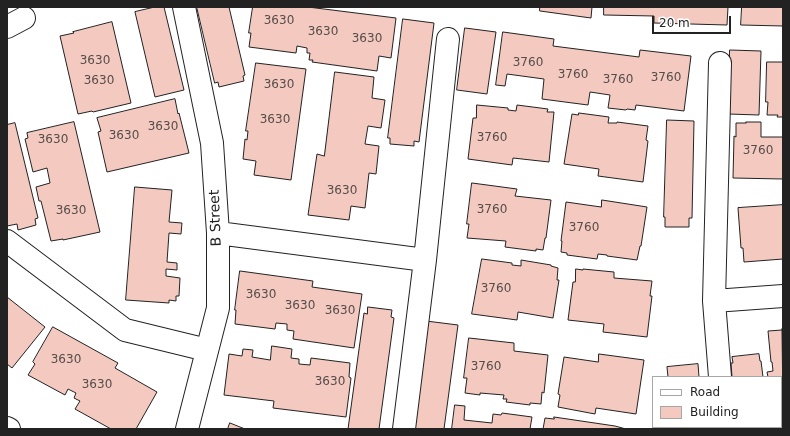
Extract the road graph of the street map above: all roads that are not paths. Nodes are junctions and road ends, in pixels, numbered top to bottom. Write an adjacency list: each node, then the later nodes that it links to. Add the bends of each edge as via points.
1 (184, 7): 4 (street, B Street, via 212,143)
2 (448, 39): 6 (street)
3 (720, 63): 8 (street)
4 (218, 233): 6 (street); 9 (street, B Street, via 218,308)
5 (7, 241): 9 (street, via 125,330)
6 (425, 260): 12 (street)
7 (783, 296): 8 (street)
8 (714, 301): 10 (street)
9 (207, 350): 11 (street, B Street)
10 (720, 376)
11 (187, 429)
12 (404, 429)

